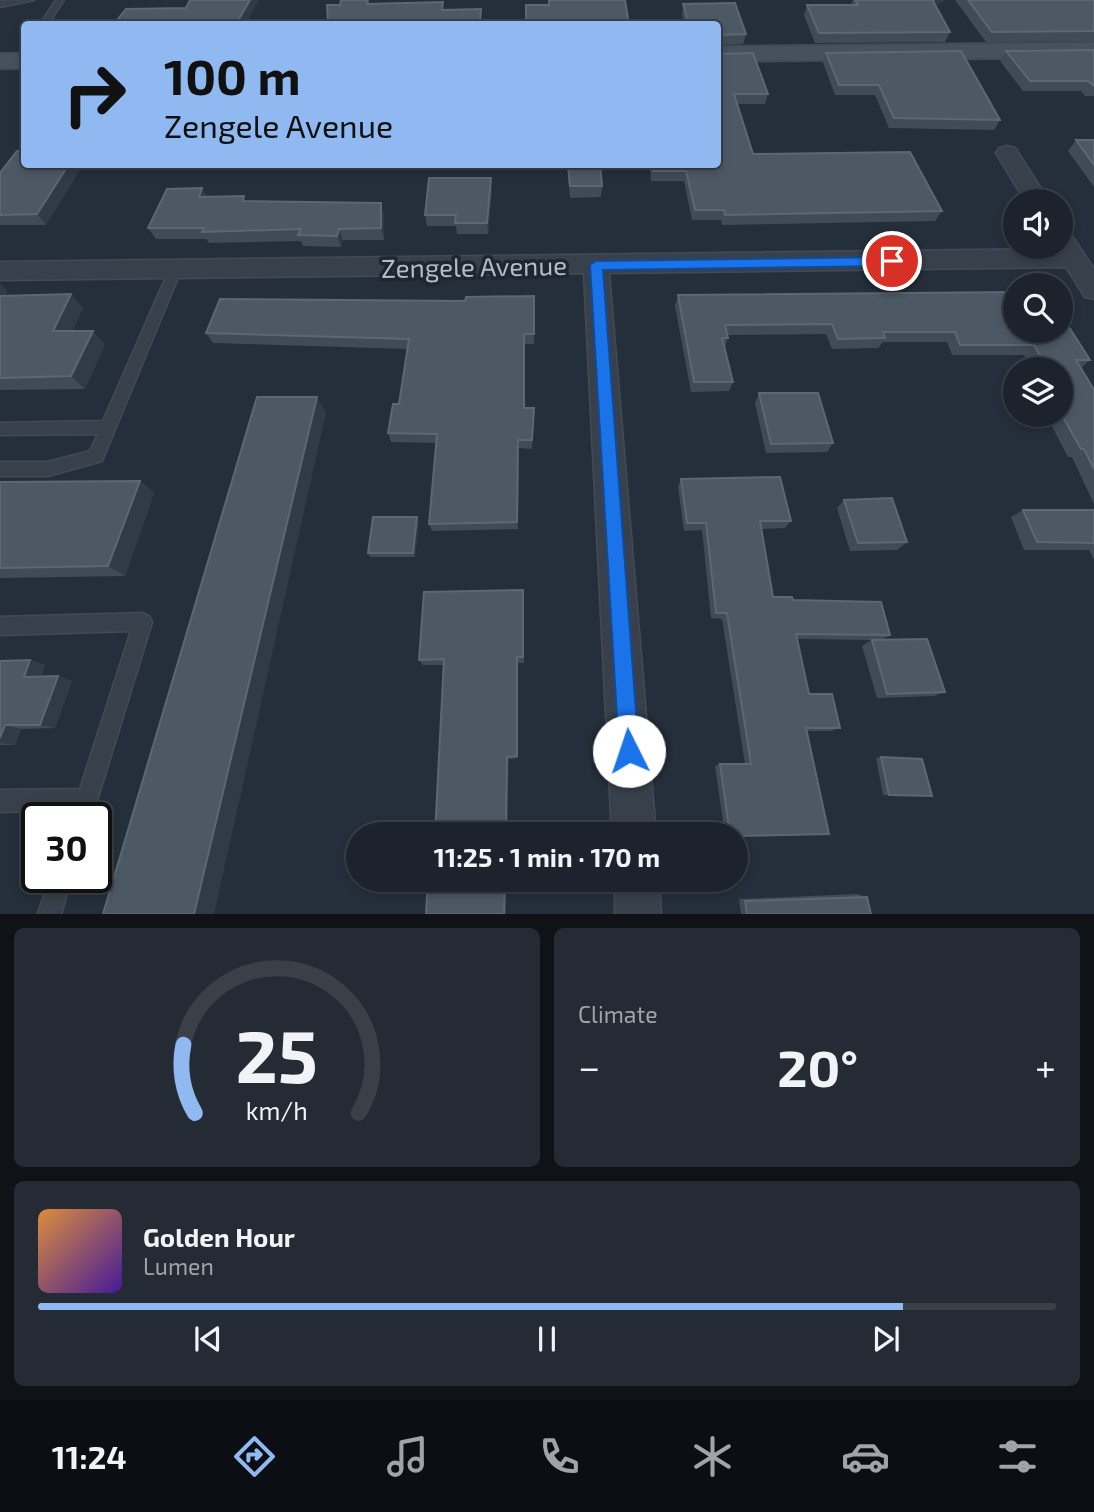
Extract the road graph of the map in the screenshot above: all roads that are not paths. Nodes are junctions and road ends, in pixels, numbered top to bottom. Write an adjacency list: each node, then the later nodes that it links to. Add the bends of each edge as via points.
1 (30, 0): 3 (lane)
2 (60, 0): 4 (lane)
3 (0, 4)
4 (46, 21)
5 (1094, 50): 6 (street)
6 (721, 54)
7 (1007, 153): 8 (street)
8 (1030, 189)
9 (1003, 250): 11 (street, Zengele Avenue)
10 (1073, 257): 14 (street)
11 (596, 265): 12 (street, Zengele Avenue); 22 (street)
12 (175, 270): 13 (street, Zengele Avenue); 15 (lane)
13 (0, 271)
14 (1094, 290)
15 (108, 427): 16 (lane); 17 (lane, via 96,456 48,469)
16 (0, 429)
17 (0, 469)
18 (0, 626): 20 (lane, via 143,622)
19 (0, 801): 21 (lane)
20 (86, 802)
21 (21, 803)
22 (633, 822)
23 (637, 892): 26 (street)
24 (56, 893): 25 (lane)
25 (49, 914)
26 (638, 914)

